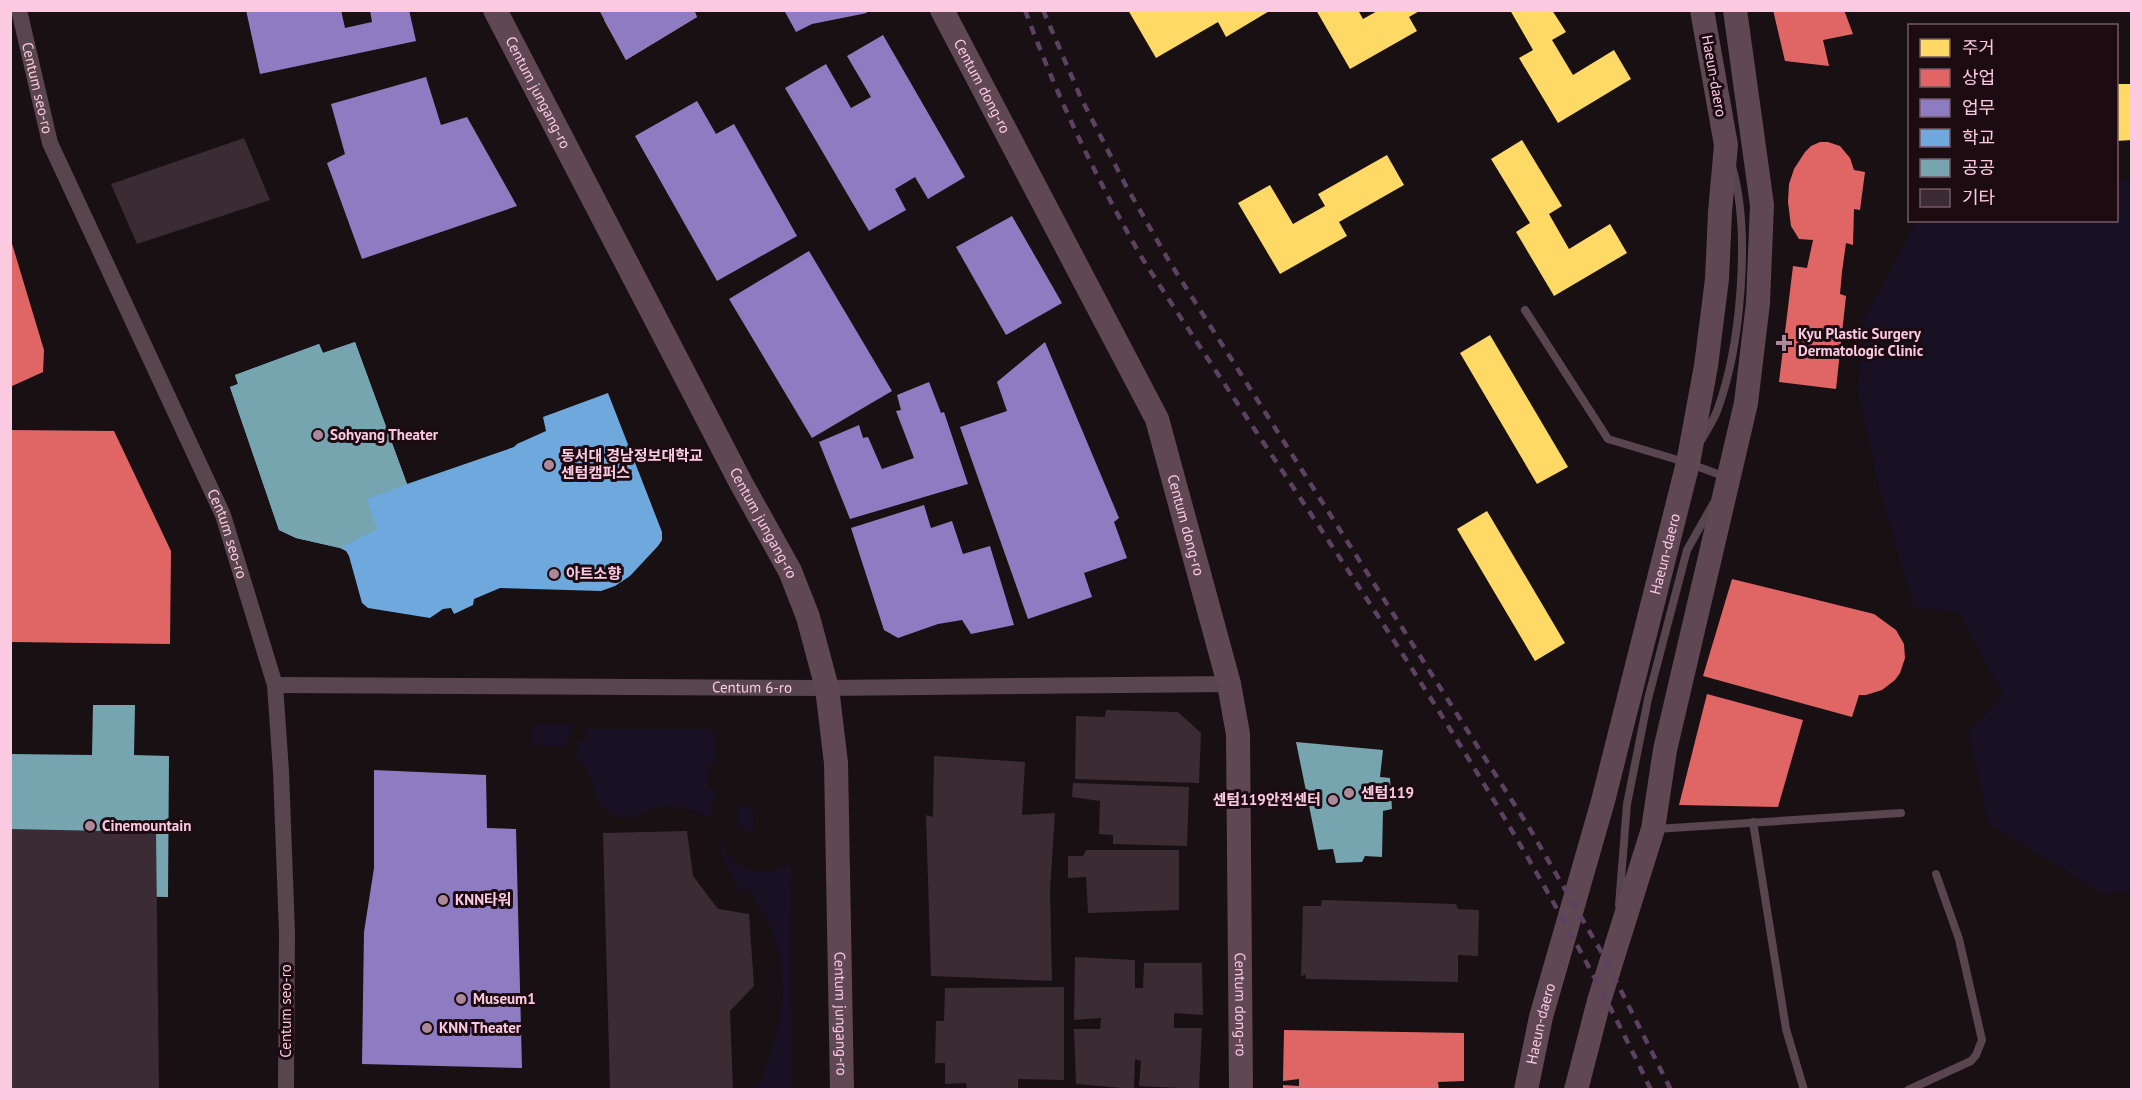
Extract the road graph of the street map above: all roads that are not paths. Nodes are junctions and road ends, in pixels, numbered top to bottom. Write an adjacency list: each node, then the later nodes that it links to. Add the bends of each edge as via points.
1 (19, 10): 10 (street, Centum seo-ro, via 50,143 223,515)
2 (495, 10): 11 (main road, Centum jungang-ro, via 790,571 808,617)
3 (942, 10): 9 (main road, Centum dong-ro, via 1157,419)
4 (1702, 10): 7 (main road, Haeun-daero, via 1726,145 1717,279)
5 (1735, 10): 8 (main road, Haeun-daero, via 1762,205 1758,303 1746,403)
6 (1525, 310): 7 (lane, via 1608,439)
7 (1689, 463): 8 (lane); 20 (main road, Haeun-daero, via 1604,801 1541,1017)
8 (1727, 477): 14 (main road, Haeun-daero, via 1665,750); 16 (lane, via 1687,550 1648,699 1627,804)
9 (1229, 684): 11 (street, Centum 6-ro); 19 (main road, Centum dong-ro, via 1238,734)
10 (275, 685): 11 (street, Centum 6-ro); 17 (street, Centum seo-ro, via 287,933)
11 (827, 688): 18 (main road, Centum jungang-ro, via 836,763)
12 (1901, 813): 13 (lane)
13 (1753, 822): 14 (lane); 22 (lane, via 1786,1029)
14 (1653, 829): 16 (main road, Haeun-daero)
15 (1936, 874): 23 (lane, via 1959,939 1982,1040 1971,1060)
16 (1616, 948): 21 (main road, Haeun-daero)
17 (286, 1089)
18 (842, 1089)
19 (1241, 1089)
20 (1526, 1089)
21 (1576, 1089)
22 (1804, 1089)
23 (1908, 1089)

